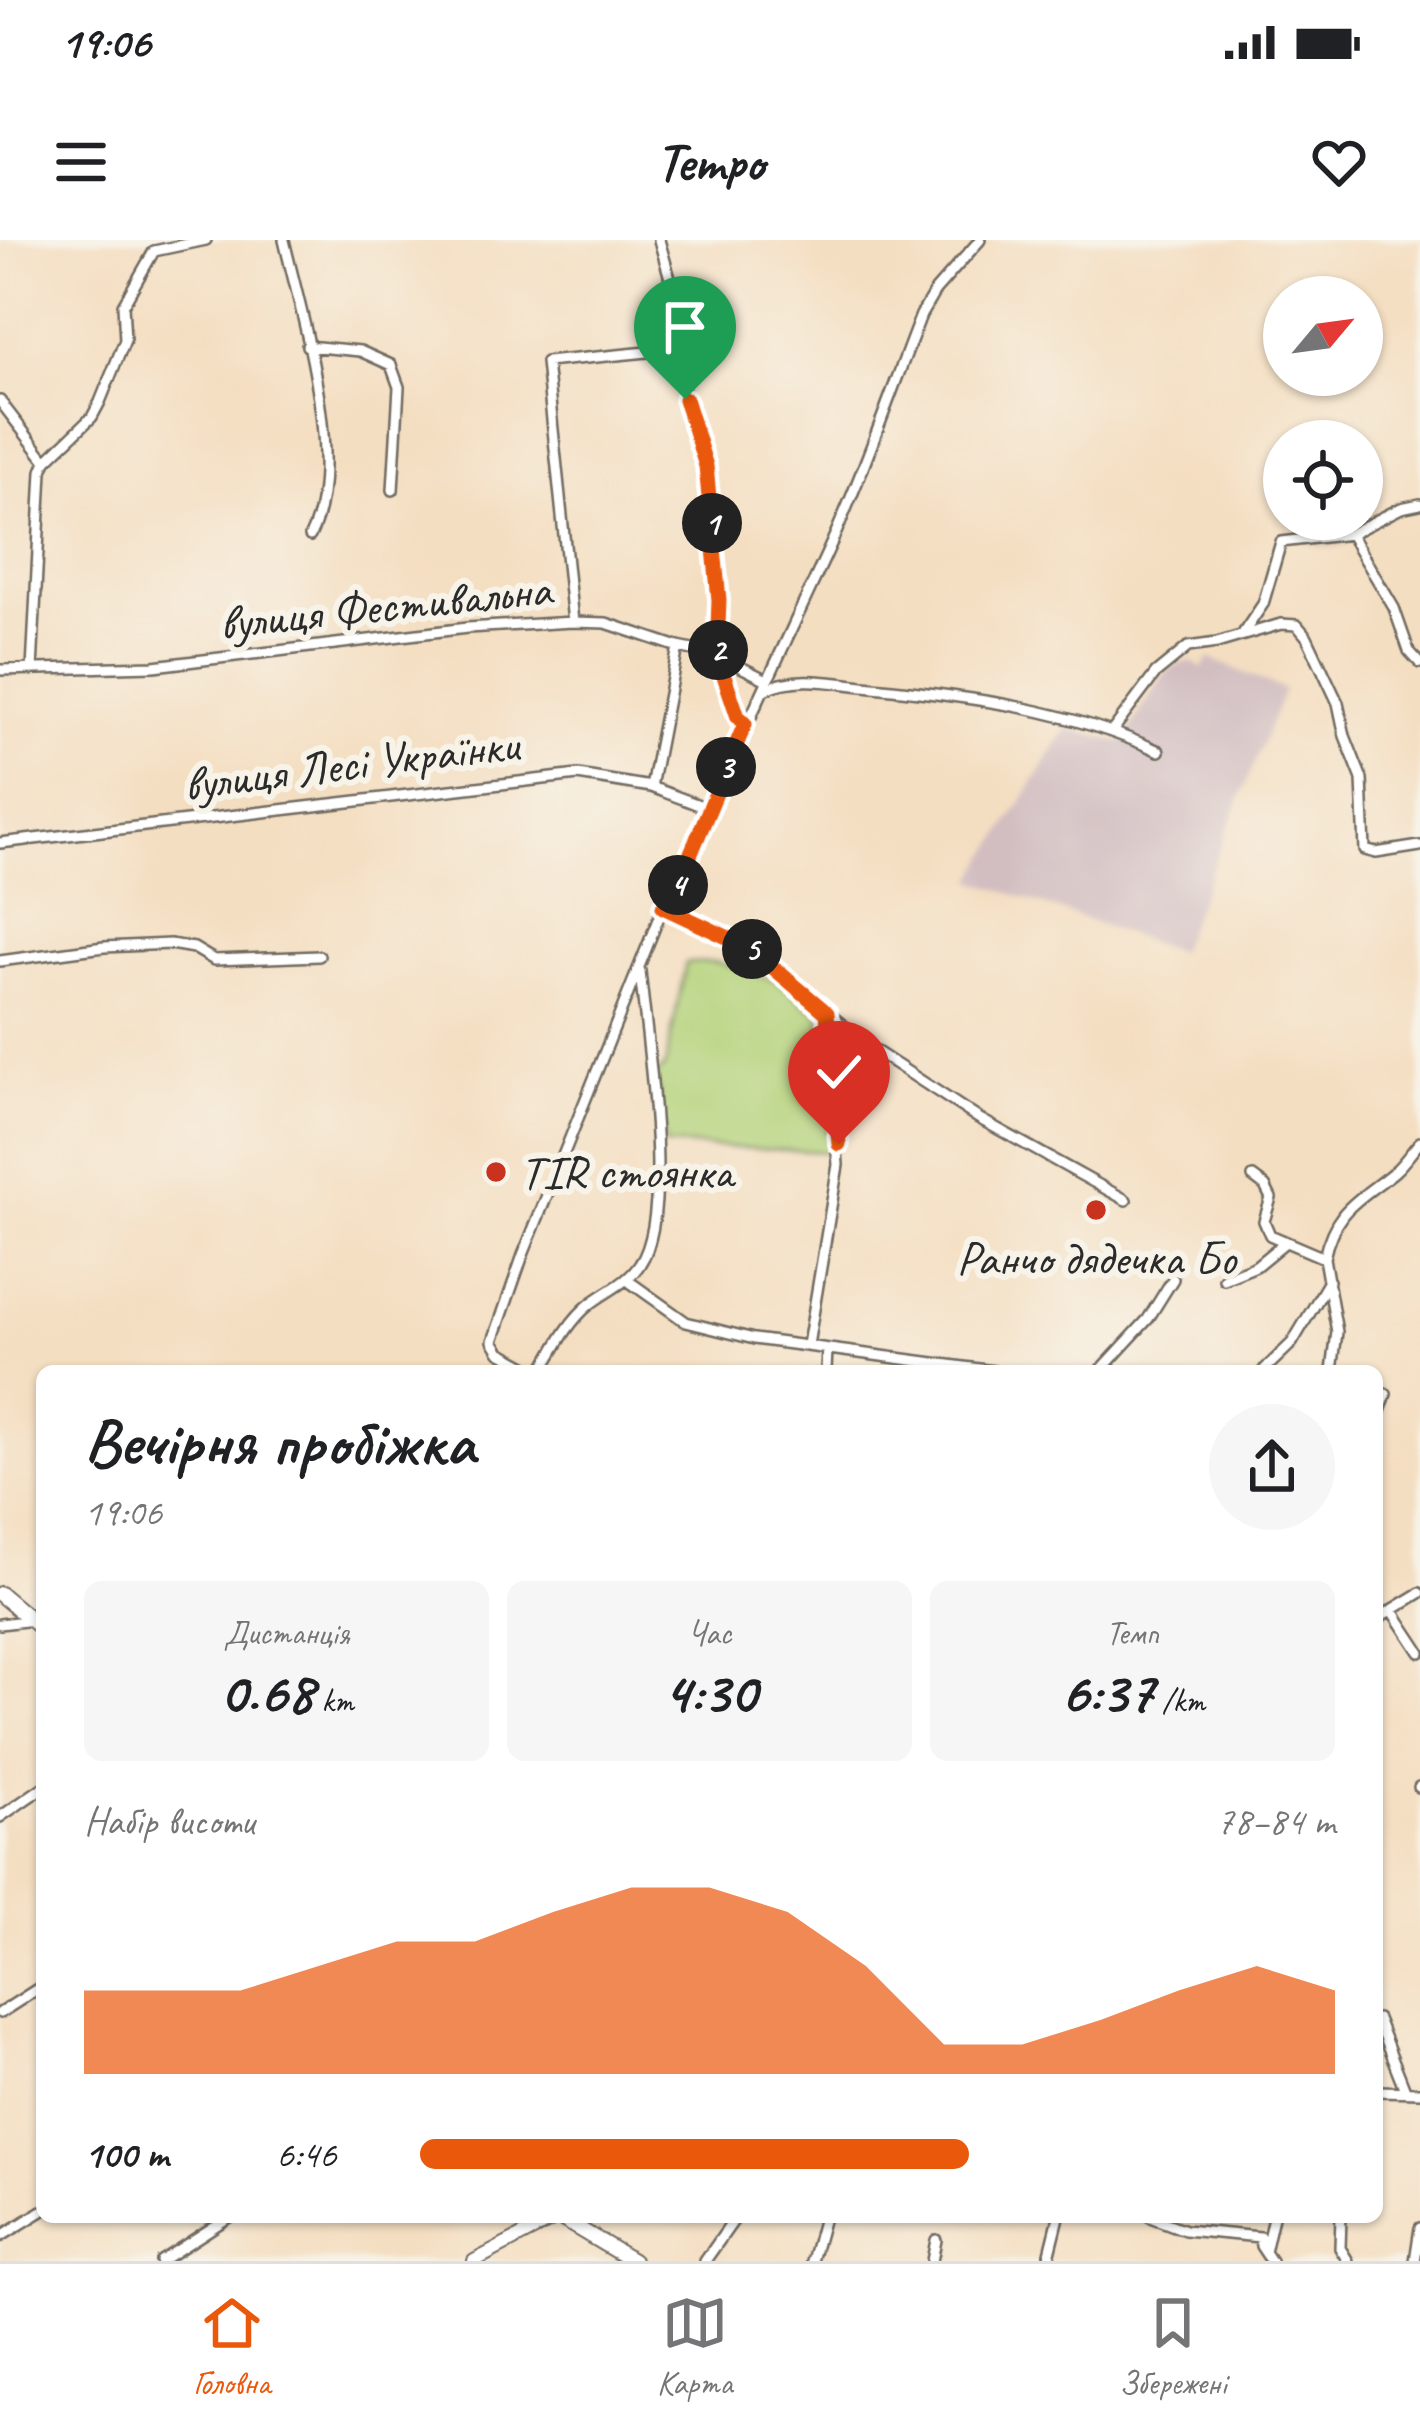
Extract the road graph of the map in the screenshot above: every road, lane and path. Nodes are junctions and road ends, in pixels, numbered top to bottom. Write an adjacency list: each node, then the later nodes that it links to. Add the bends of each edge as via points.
1 (206, 240): 5 (street)
2 (284, 240): 6 (street)
3 (659, 240): 7 (street, via 678,306)
4 (980, 240): 23 (street, via 922,315)
5 (153, 245): 9 (street, via 123,305 125,340 100,402)
6 (307, 346): 10 (street, via 360,351 391,364 399,387); 13 (street, via 323,418 322,488)
7 (678, 349): 16 (street, via 546,362); 19 (street, via 706,466)
8 (0, 401): 9 (street)
9 (46, 461): 22 (street)
10 (392, 490)
11 (1420, 504): 12 (street)
12 (1383, 517)
13 (310, 536)
14 (1298, 540): 17 (street, via 1281,542 1263,604)
15 (1354, 540): 20 (street)
16 (573, 622): 18 (street, вулиця Фестивальна, via 606,623); 22 (street, вулиця Фестивальна, via 154,666)
17 (1241, 635): 25 (street, via 1170,659); 30 (street, via 1290,623 1302,630 1362,779 1365,850)
18 (678, 647): 19 (street, вулиця Фестивальна); 27 (street)
19 (717, 655): 23 (street, вулиця Фестивальна); 24 (street)
20 (1420, 664)
21 (0, 670): 22 (street, вулиця Фестивальна)
22 (32, 670)
23 (766, 685): 24 (street); 25 (street, via 798,680 991,699)
24 (745, 724): 28 (street)
25 (1113, 730): 26 (street)
26 (1160, 751)
27 (651, 787): 28 (street, вулиця Лесі Українки); 29 (street, вулиця Лесі Українки, via 578,775)
28 (707, 808): 31 (street)
29 (0, 843)
30 (1420, 846)
31 (663, 907): 34 (street); 35 (street, via 750,948)
32 (319, 956): 33 (street, via 214,960 170,944)
33 (0, 961)
34 (639, 966): 43 (street, via 657,1156 649,1246); 47 (street, via 493,1335 500,1352)
35 (827, 1013): 38 (street, via 978,1118); 45 (street, via 838,1165)
36 (1420, 1142): 40 (street, via 1351,1204)
37 (1253, 1177): 39 (street, via 1271,1198 1266,1228)
38 (1126, 1200)
39 (1284, 1243): 40 (street); 42 (street)
40 (1324, 1258): 44 (street)
41 (1173, 1279): 51 (street)
42 (1224, 1279)
43 (627, 1280): 45 (street, via 686,1322); 48 (street, via 577,1316)
44 (1329, 1281): 52 (street); 53 (street)
45 (808, 1346): 46 (street)
46 (827, 1348): 49 (street); 50 (street)
47 (526, 1365)
48 (542, 1365)
49 (826, 1365)
50 (928, 1365)
51 (1111, 1365)
52 (1269, 1365)
53 (1333, 1365)
54 (1386, 1394): 55 (street)
55 (1383, 1403)
56 (1420, 1593): 58 (street)
57 (0, 1594): 60 (highway)
58 (1383, 1612)
59 (1383, 1614): 63 (street)
60 (36, 1623)
61 (0, 1624): 62 (street)
62 (36, 1625)
63 (1420, 1652)
64 (36, 1792): 65 (street)
65 (0, 1816)
66 (36, 1990): 67 (street)
67 (0, 2013)
68 (1383, 2034): 69 (street)
69 (1405, 2090): 70 (street); 71 (street)
70 (1383, 2091)
71 (1420, 2092)
72 (36, 2215): 83 (street)
73 (221, 2223): 86 (street)
74 (547, 2223): 87 (main road)
75 (569, 2223): 88 (highway)
76 (732, 2223): 89 (street)
77 (822, 2223): 90 (street)
78 (1057, 2223): 92 (street)
79 (1166, 2223): 85 (street, via 1260,2237)
80 (1272, 2223): 85 (street)
81 (1341, 2223): 93 (street)
82 (1420, 2228): 94 (street)
83 (0, 2237)
84 (937, 2240): 91 (street)
85 (1268, 2256)
86 (161, 2261)
87 (474, 2261)
88 (633, 2261)
89 (705, 2261)
90 (812, 2261)
91 (932, 2261)
92 (1048, 2261)
93 (1348, 2261)
94 (1414, 2261)

